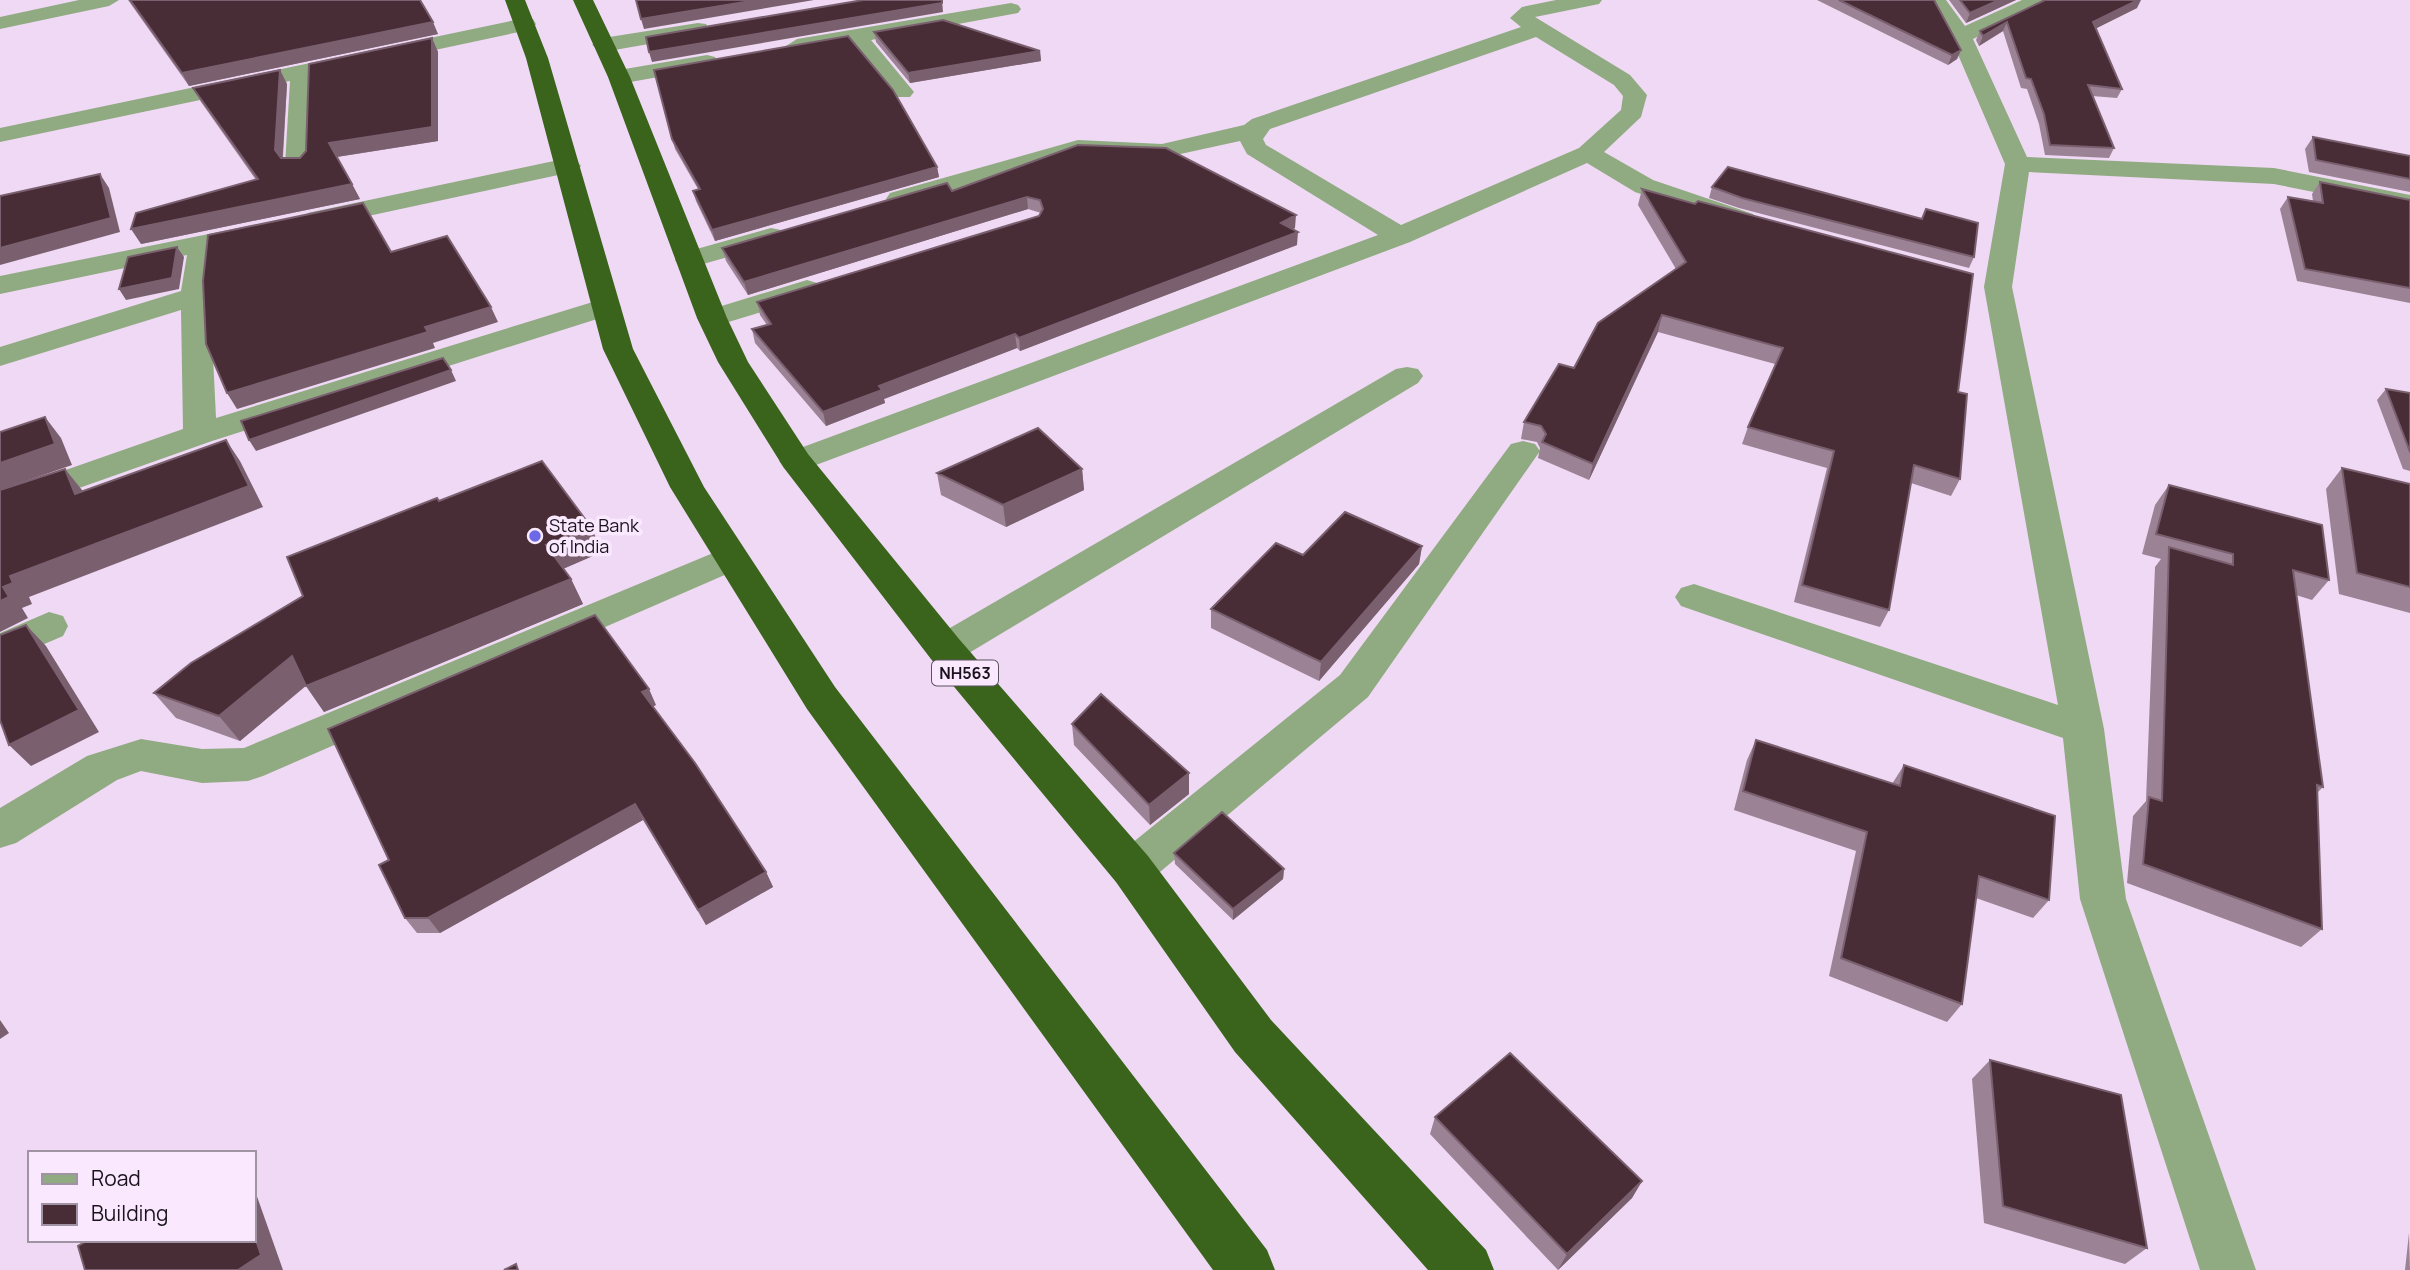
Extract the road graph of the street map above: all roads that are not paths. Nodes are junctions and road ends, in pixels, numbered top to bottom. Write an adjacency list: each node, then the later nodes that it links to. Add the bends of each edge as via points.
1 (109, 0): 8 (street)
2 (583, 0): 15 (highway, NH563)
3 (1591, 0): 10 (street, via 1522,15)
4 (1936, 0): 12 (street)
5 (2039, 0): 12 (street)
6 (1011, 9): 11 (street)
7 (520, 12): 16 (street); 23 (highway)
8 (0, 23)
9 (722, 24): 15 (street)
10 (1537, 29): 18 (street, via 1261,124); 20 (street, via 1622,80 1635,95 1633,112)
11 (856, 36): 13 (street); 17 (street)
12 (1961, 36): 22 (street)
13 (777, 49)
14 (724, 59): 15 (street)
15 (611, 61): 30 (highway, NH563)
16 (302, 71): 19 (street); 21 (street)
17 (902, 92)
18 (1252, 131): 25 (street, via 1162,151 1078,147); 28 (street, via 1256,149)
19 (0, 135)
20 (1588, 153): 26 (street, via 1644,186); 28 (street)
21 (298, 164)
22 (2018, 164): 24 (street, via 2274,176); 47 (street, via 1985,284 2015,382 2042,503)
23 (568, 166): 29 (street); 34 (highway)
24 (2410, 203)
25 (877, 205)
26 (1769, 227)
27 (796, 229): 30 (street)
28 (1400, 236): 40 (street)
29 (202, 244): 32 (street); 33 (street)
30 (689, 260): 35 (highway, NH563)
31 (831, 281): 35 (street)
32 (0, 285)
33 (195, 296): 36 (street); 38 (street)
34 (606, 307): 38 (street); 42 (highway, via 618,349 687,487)
35 (712, 318): 40 (highway, NH563, via 733,362)
36 (0, 356)
37 (1407, 376): 46 (street)
38 (200, 434): 41 (street)
39 (1523, 451): 49 (street, via 1354,686)
40 (796, 461): 46 (highway, NH563)
41 (0, 506)
42 (730, 558): 48 (street, via 248,764 202,766 141,755 102,768); 50 (highway, via 821,698)
43 (1694, 597): 47 (street)
44 (49, 626): 45 (street)
45 (0, 649)
46 (945, 649): 49 (highway, NH563)
47 (2082, 729): 52 (street, via 2103,899)
48 (0, 830)
49 (1132, 869): 51 (highway, NH563, via 1253,1036)
50 (1247, 1270)
51 (1466, 1270)
52 (2228, 1270)

